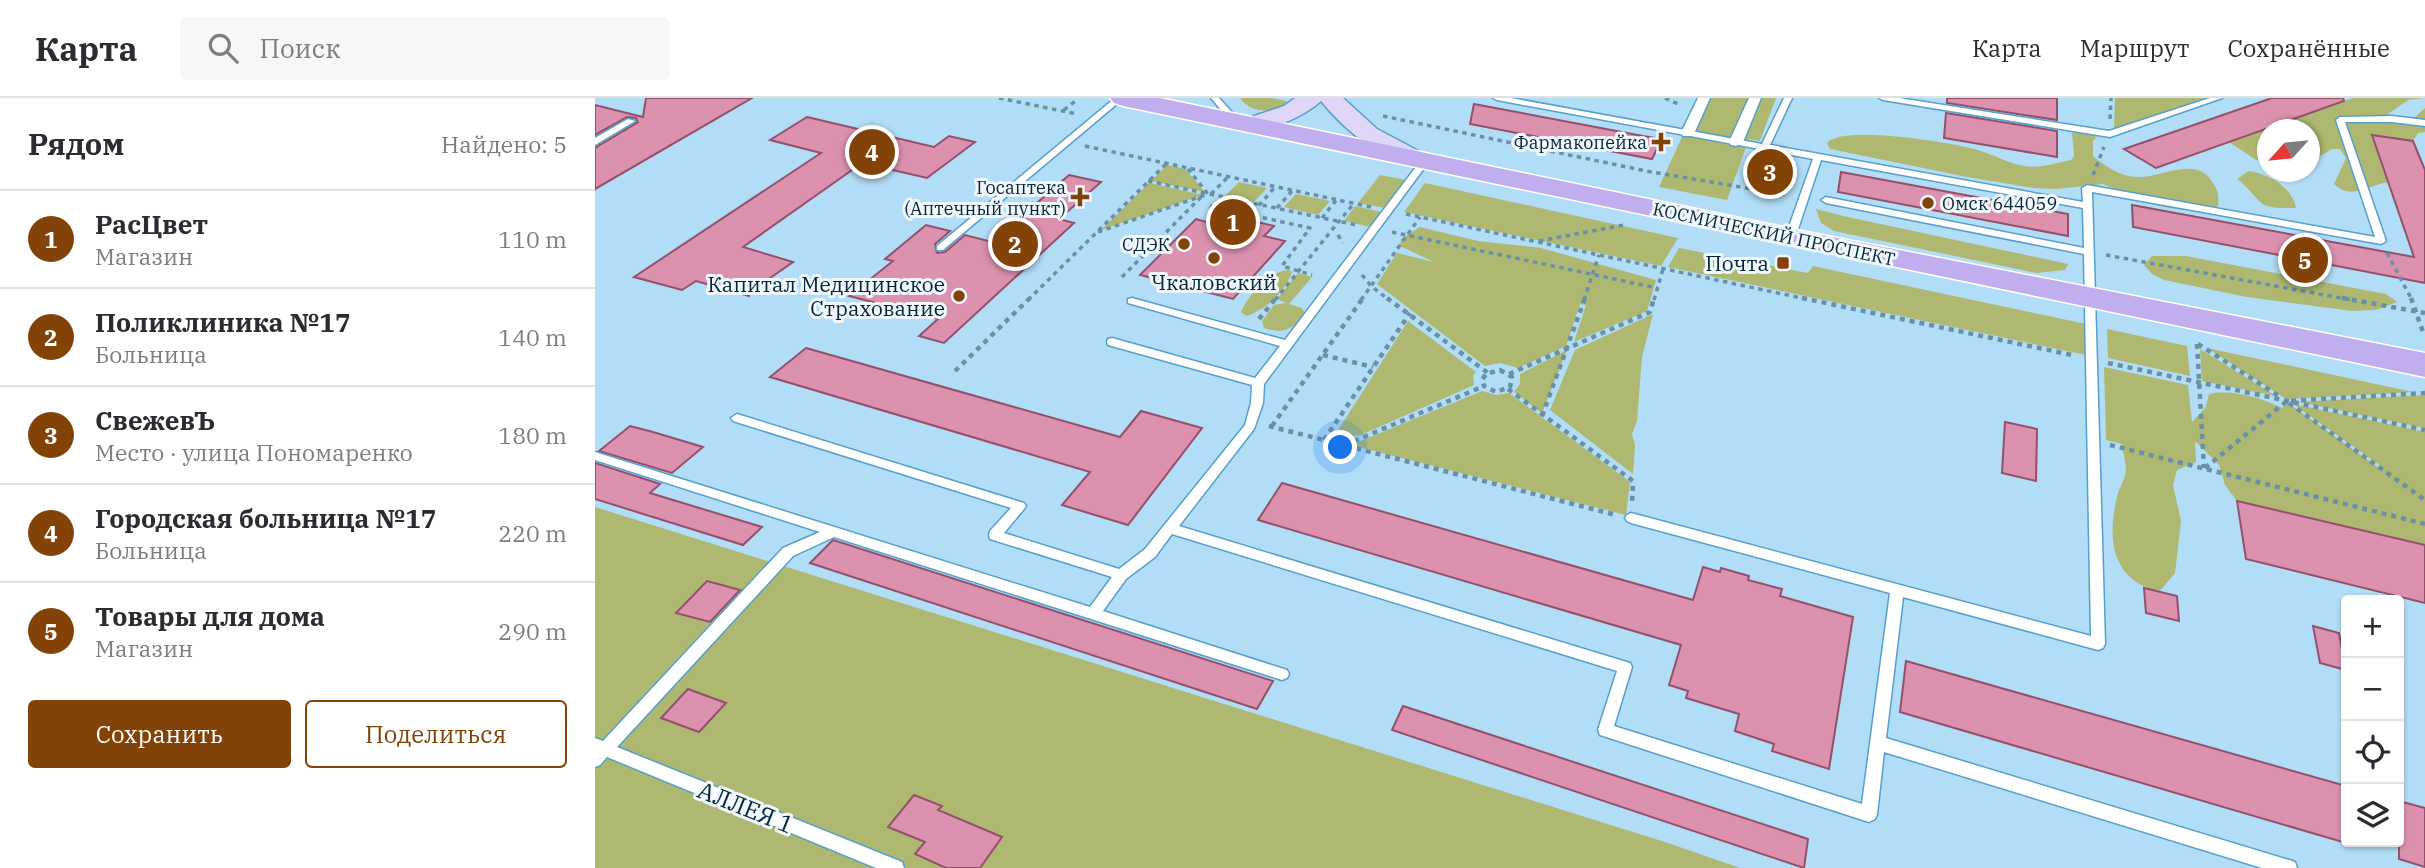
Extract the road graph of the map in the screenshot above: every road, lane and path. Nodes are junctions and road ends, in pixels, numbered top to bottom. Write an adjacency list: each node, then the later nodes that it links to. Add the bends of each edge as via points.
1 (999, 98): 13 (path)
2 (1126, 98): 15 (lane); 17 (main road, КОСМИЧЕСКИЙ ПРОСПЕКТ)
3 (1215, 98): 17 (lane)
4 (1311, 98): 17 (main road, via 1292,111)
5 (1330, 98): 25 (main road, via 1364,133)
6 (1497, 98): 19 (lane)
7 (1705, 98): 19 (street)
8 (1755, 98): 21 (street)
9 (1788, 98): 23 (lane)
10 (1883, 98): 11 (lane, via 2110,134)
11 (2218, 98)
12 (1078, 99): 13 (path)
13 (1063, 111): 15 (path)
14 (1375, 114): 34 (path, via 1646,171)
15 (1097, 117): 22 (lane)
16 (631, 121): 20 (lane)
17 (1244, 123): 25 (main road, КОСМИЧЕСКИЙ ПРОСПЕКТ)
18 (2425, 123): 53 (lane, via 2340,120)
19 (1688, 133): 21 (lane)
20 (595, 142)
21 (1736, 142): 23 (lane)
22 (1067, 143): 26 (path); 55 (lane)
23 (1765, 147): 24 (lane)
24 (1818, 157): 34 (lane); 40 (lane)
25 (1420, 160): 42 (lane); 52 (main road, КОСМИЧЕСКИЙ ПРОСПЕКТ)
26 (1166, 164): 27 (path); 29 (path)
27 (1187, 168): 28 (path); 32 (path)
28 (1228, 177): 30 (path); 32 (path)
29 (1148, 181): 32 (path); 50 (path)
30 (1276, 187): 31 (path); 38 (path)
31 (1293, 190): 35 (path); 41 (path)
32 (1209, 194): 33 (path); 38 (path)
33 (1201, 196): 50 (path); 63 (path)
34 (1804, 198): 52 (lane)
35 (1337, 199): 37 (path); 45 (path)
36 (1826, 200): 56 (lane)
37 (1354, 203): 42 (path); 47 (path)
38 (1260, 205): 41 (path); 43 (path)
39 (1210, 206): 43 (path)
40 (2087, 206): 53 (lane, via 2087,188); 56 (lane)
41 (1277, 208): 45 (path)
42 (1386, 210): 44 (path); 49 (lane)
43 (1251, 215): 46 (path); 60 (path, via 1310,228 1282,266)
44 (1420, 217): 51 (path); 54 (path)
45 (1322, 218): 47 (path)
46 (1247, 219)
47 (1338, 221): 49 (path); 60 (path)
48 (1629, 224): 54 (path)
49 (1375, 229): 51 (path); 58 (lane)
50 (1096, 233): 79 (path)
51 (1407, 235): 62 (path); 64 (path)
52 (1790, 238): 66 (main road, КОСМИЧЕСКИЙ ПРОСПЕКТ)
53 (2381, 241): 68 (path)
54 (1535, 242): 57 (path)
55 (940, 248)
56 (2088, 252): 66 (lane); 68 (path)
57 (1599, 255): 59 (path); 62 (path)
58 (1353, 257): 64 (path); 73 (lane)
59 (1663, 269): 65 (path); 77 (path)
60 (1298, 271): 61 (path); 71 (path)
61 (1312, 275)
62 (1593, 275): 65 (path); 74 (path)
63 (1122, 277)
64 (1371, 286): 69 (path); 76 (path)
65 (1657, 288): 74 (path, via 1650,312)
66 (2089, 298): 75 (main road, КОСМИЧЕСКИЙ ПРОСПЕКТ); 77 (lane)
67 (1132, 301): 71 (lane)
68 (2416, 312): 70 (path); 75 (path)
69 (1410, 313): 78 (path); 80 (path)
70 (2425, 313)
71 (1248, 332): 73 (lane)
72 (1112, 342): 83 (lane)
73 (1287, 344): 83 (lane)
74 (1569, 347): 81 (path); 88 (path)
75 (2424, 350)
76 (1322, 355): 78 (path); 91 (path)
77 (2091, 359): 82 (path); 94 (lane)
78 (1373, 367): 93 (path)
79 (955, 371)
80 (1488, 373): 81 (path, via 1500,370); 84 (path, via 1482,380)
81 (1509, 374): 85 (path, via 1513,380)
82 (2198, 382): 87 (path); 87 (path, via 2197,344); 97 (path)
83 (1258, 383): 90 (lane)
84 (1484, 386): 85 (path, via 1496,392); 95 (path)
85 (1508, 389): 88 (path)
86 (2425, 393): 87 (path)
87 (2287, 401): 92 (path); 97 (path); 98 (path)
88 (1542, 416): 99 (path, via 1633,481)
89 (737, 418): 103 (lane, via 1020,506 995,535)
90 (1251, 421): 91 (path); 101 (lane)
91 (1272, 426): 93 (path)
92 (2425, 430)
93 (1324, 440): 95 (path)
94 (2093, 441): 97 (path); 104 (lane, via 2098,644)
95 (1344, 445): 99 (path)
96 (595, 456): 102 (lane)
97 (2204, 469): 100 (path)
98 (2425, 499)
99 (1630, 518): 104 (lane)
100 (2425, 524)
101 (1170, 528): 103 (lane, via 1150,553); 107 (lane, via 1625,667 1605,730 1869,814)
102 (833, 532): 105 (lane); 108 (lane, via 789,552)
103 (1121, 575): 105 (lane)
104 (1897, 590): 107 (lane)
105 (1093, 614): 106 (lane)
106 (1282, 674)
107 (1878, 743): 110 (lane)
108 (598, 751): 109 (lane, АЛЛЕЯ 1)
109 (896, 868)
110 (2289, 868)

